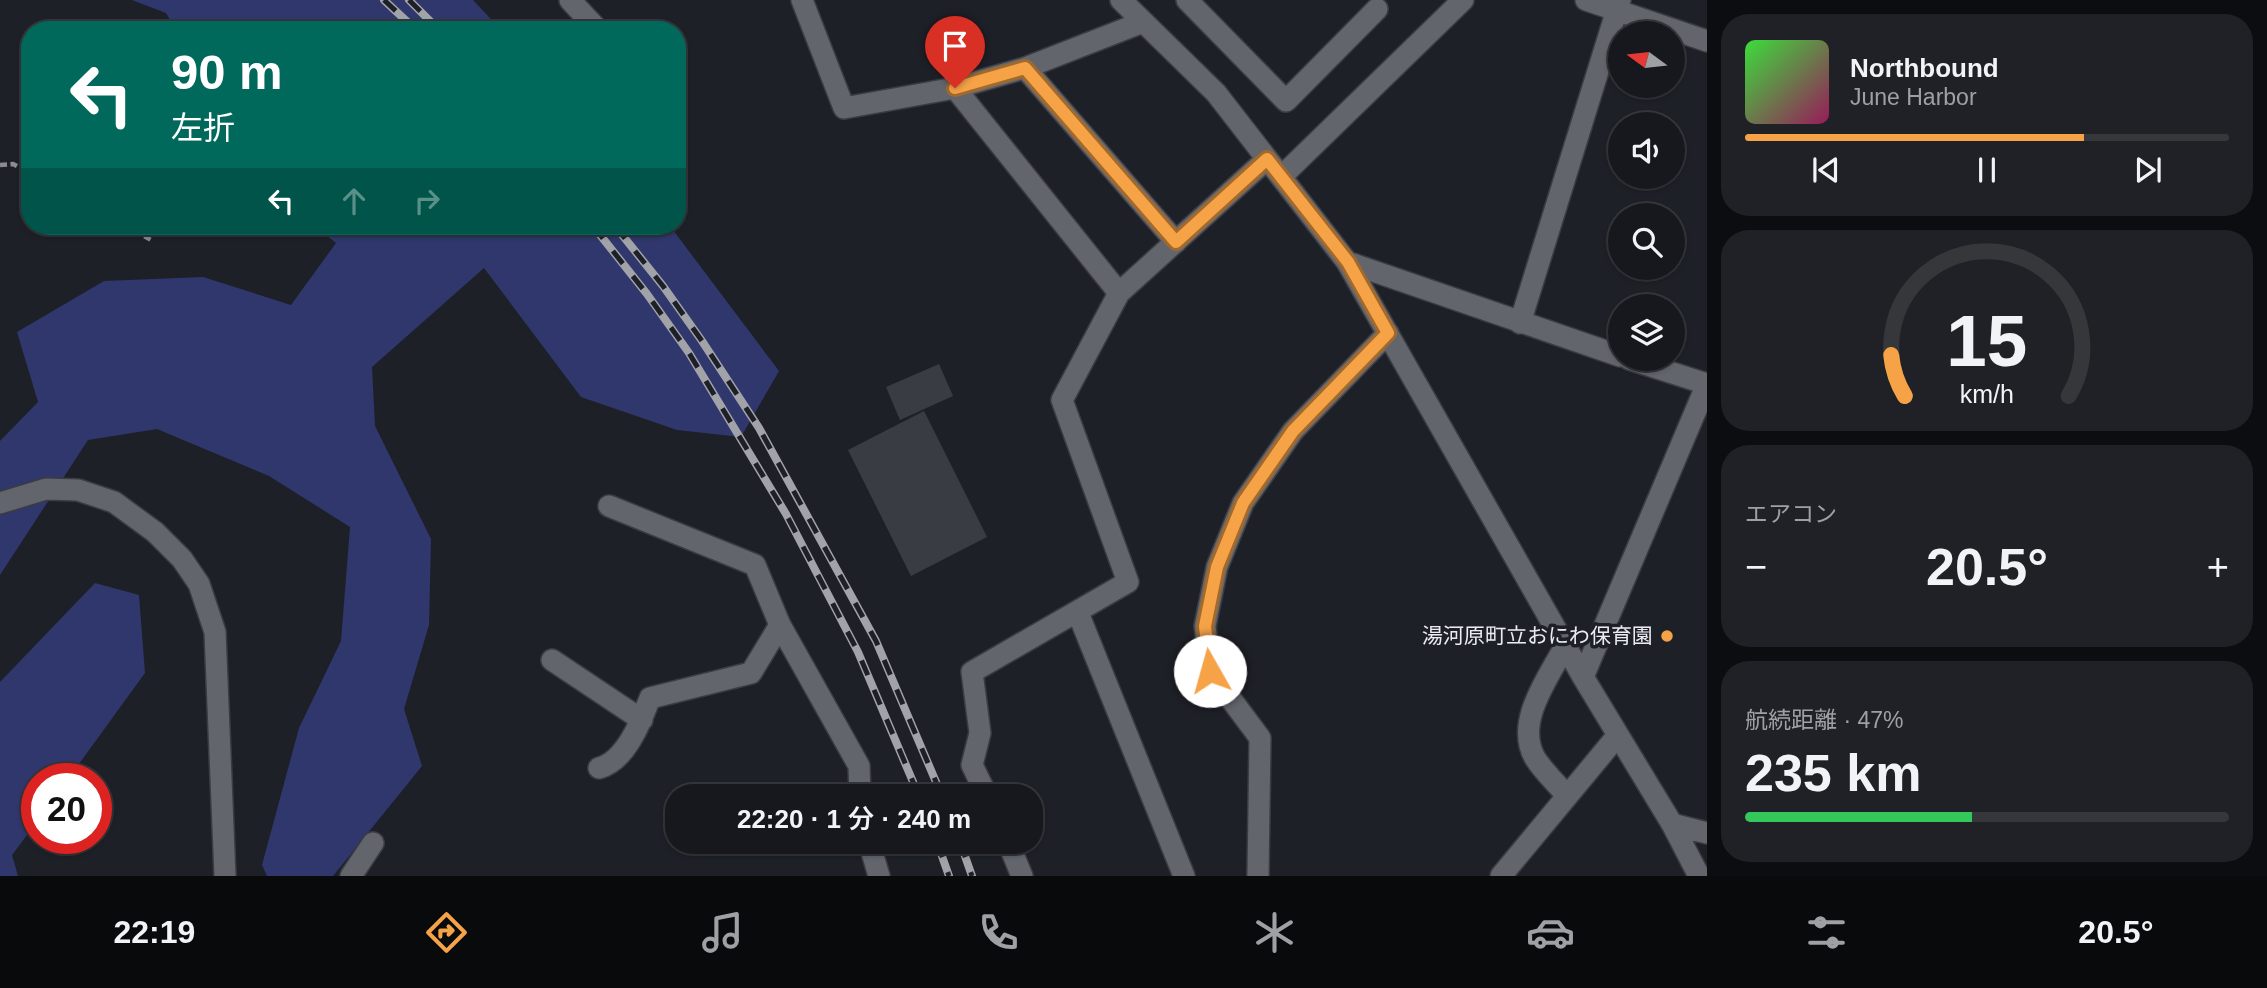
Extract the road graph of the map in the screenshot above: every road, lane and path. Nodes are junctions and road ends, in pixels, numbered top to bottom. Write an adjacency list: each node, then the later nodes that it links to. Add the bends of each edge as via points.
1 (570, 0): 9 (street)
2 (802, 0): 13 (street, via 844,108)
3 (1121, 0): 10 (street)
4 (1187, 0): 8 (street, via 1286,101)
5 (1463, 0): 17 (street)
6 (1586, 0): 7 (street)
7 (1618, 5): 11 (street); 23 (street)
8 (1377, 9)
9 (590, 21)
10 (1143, 22): 12 (street); 14 (street, via 1216,93)
11 (1707, 41)
12 (1025, 68): 13 (street); 20 (street)
13 (955, 88): 22 (street)
14 (1267, 159): 17 (street); 20 (street)
15 (0, 165): 16 (path)
16 (21, 168)
17 (1281, 177): 21 (street)
18 (142, 235): 19 (path)
19 (153, 241)
20 (1176, 242): 22 (street)
21 (1348, 262): 23 (street); 24 (street)
22 (1119, 293): 30 (street, via 1062,400 1128,582)
23 (1520, 323): 25 (street)
24 (1388, 333): 32 (street); 51 (street, via 1293,431 1243,503 1217,567 1205,626 1210,671 1260,738)
25 (1608, 352)
26 (1666, 371): 27 (street)
27 (1707, 384): 34 (street)
28 (0, 503): 46 (street, via 46,489 78,489 114,502 156,532 199,584 215,632)
29 (609, 506): 31 (street, via 755,565)
30 (1078, 613): 39 (street, via 972,673 980,733 972,765); 50 (street)
31 (780, 625): 35 (street, via 751,673 650,698); 38 (street, via 859,766)
32 (1565, 646): 34 (street); 40 (street, via 1533,708 1528,736 1534,757)
33 (552, 660): 35 (street)
34 (1583, 677): 36 (street)
35 (642, 720): 37 (street, via 622,750)
36 (1618, 735): 40 (street); 41 (street)
37 (599, 768)
38 (860, 784)
39 (981, 784)
40 (1567, 796): 52 (street)
41 (1672, 824): 42 (street); 53 (street)
42 (1707, 833)
43 (373, 843): 47 (street)
44 (873, 854): 48 (street)
45 (1013, 854): 49 (street)
46 (225, 876)
47 (351, 876)
48 (879, 876)
49 (1022, 876)
50 (1184, 876)
51 (1258, 876)
52 (1501, 876)
53 (1699, 876)

